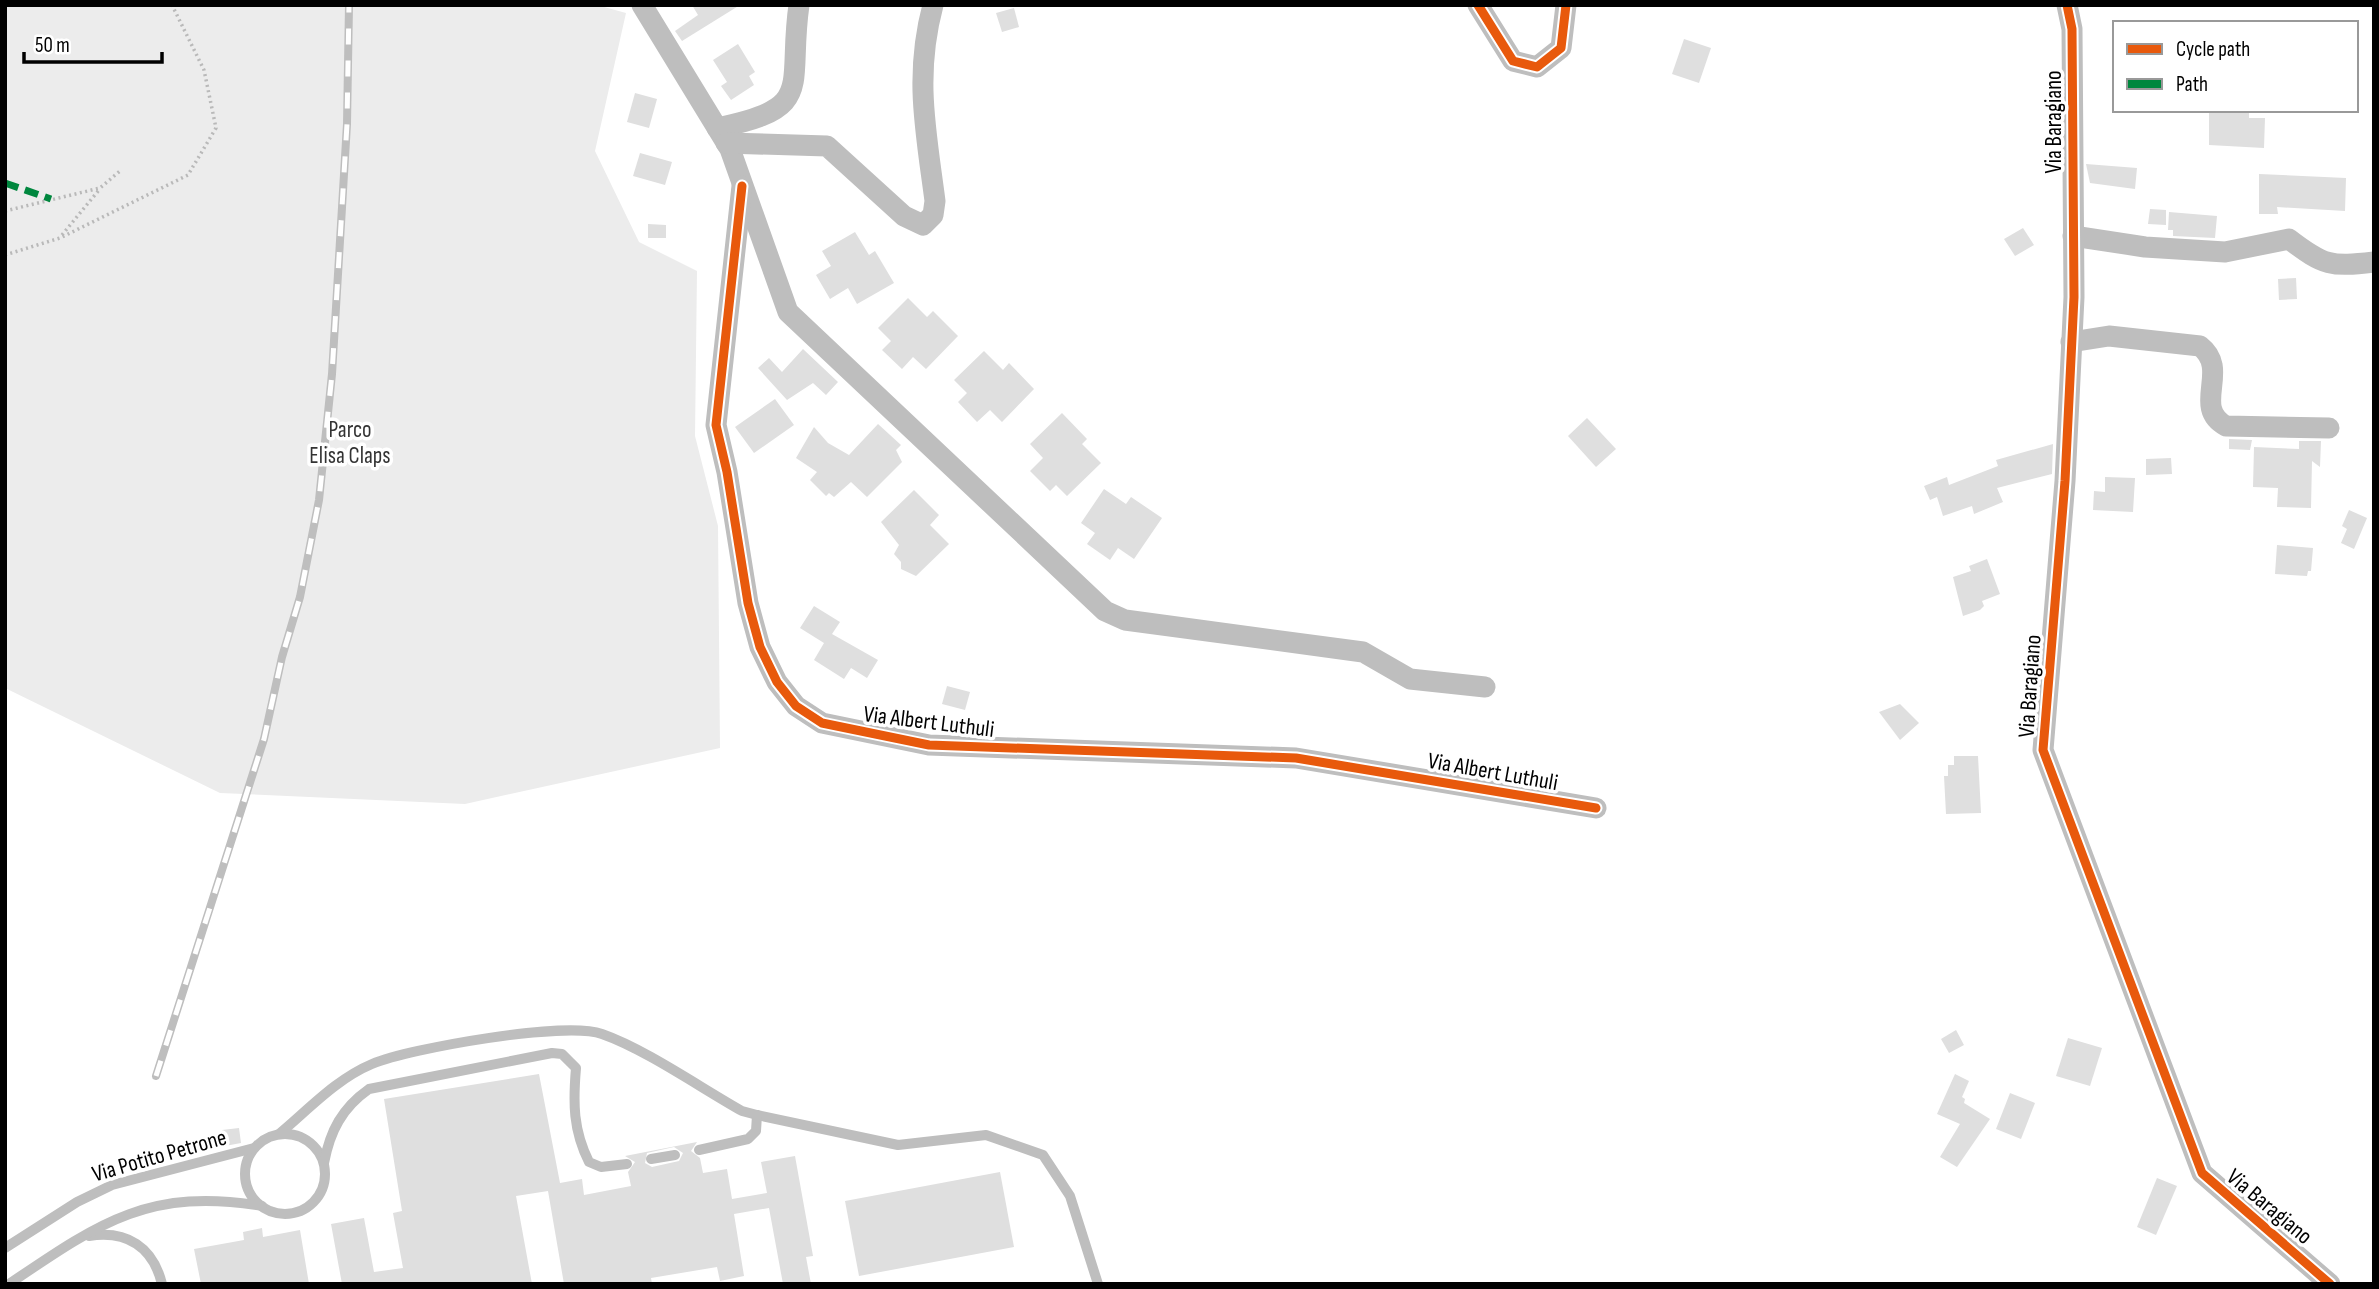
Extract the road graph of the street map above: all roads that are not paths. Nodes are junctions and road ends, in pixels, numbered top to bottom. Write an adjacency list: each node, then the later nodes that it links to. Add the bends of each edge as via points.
1 (642, 5): 7 (street, Via Albert Luthuli)
2 (799, 5): 7 (street, via 790,95 769,115)
3 (933, 5): 7 (street, via 920,84 935,201 933,215 922,225 904,216 827,146)
4 (1478, 5): 5 (street, via 1513,61 1537,67 1561,48)
5 (1566, 5)
6 (2067, 5): 9 (street, Via Baragiano, via 2072,29)
7 (721, 136): 8 (street, Via Albert Luthuli)
8 (742, 186): 13 (street, Via Albert Luthuli, via 781,298 799,325 1112,616 1363,652 1410,679); 14 (street, Via Albert Luthuli, via 716,425 760,647 777,682 796,705 822,723 929,745 1296,758)
9 (2073, 236): 10 (street, via 2225,252 2289,239 2313,257 2337,266); 11 (street, Via Baragiano)
10 (2374, 262)
11 (2071, 342): 12 (street, via 2109,336 2200,346 2214,363 2211,411 2216,420 2226,426); 29 (street, Via Baragiano, via 2065,481 2043,750 2202,1173)
12 (2329, 428)
13 (1485, 687)
14 (1596, 808)
15 (757, 1115): 16 (lane, via 742,1111 618,1041 580,1029 563,1029 372,1064 341,1082); 18 (lane, via 756,1131 748,1139); 28 (lane, via 898,1145 986,1135 1043,1155 1070,1196)
16 (279, 1134): 17 (lane); 21 (lane, via 305,1139)
17 (254, 1148): 23 (lane, via 246,1177 249,1190); 25 (lane, Via Potito Petrone, via 112,1185)
18 (699, 1150)
19 (675, 1155): 20 (lane)
20 (651, 1159)
21 (324, 1163): 22 (lane, via 336,1122 352,1101 369,1089 552,1053 562,1054 576,1068 574,1120 589,1161 601,1167); 23 (lane, via 323,1186 307,1207 282,1213)
22 (627, 1164)
23 (262, 1206): 24 (lane, Via Potito Petrone, via 186,1200 115,1218)
24 (80, 1237): 26 (lane, Via Potito Petrone); 27 (lane, via 125,1236 159,1269)
25 (5, 1248)
26 (9, 1284)
27 (162, 1284)
28 (1098, 1284)
29 (2330, 1284)

